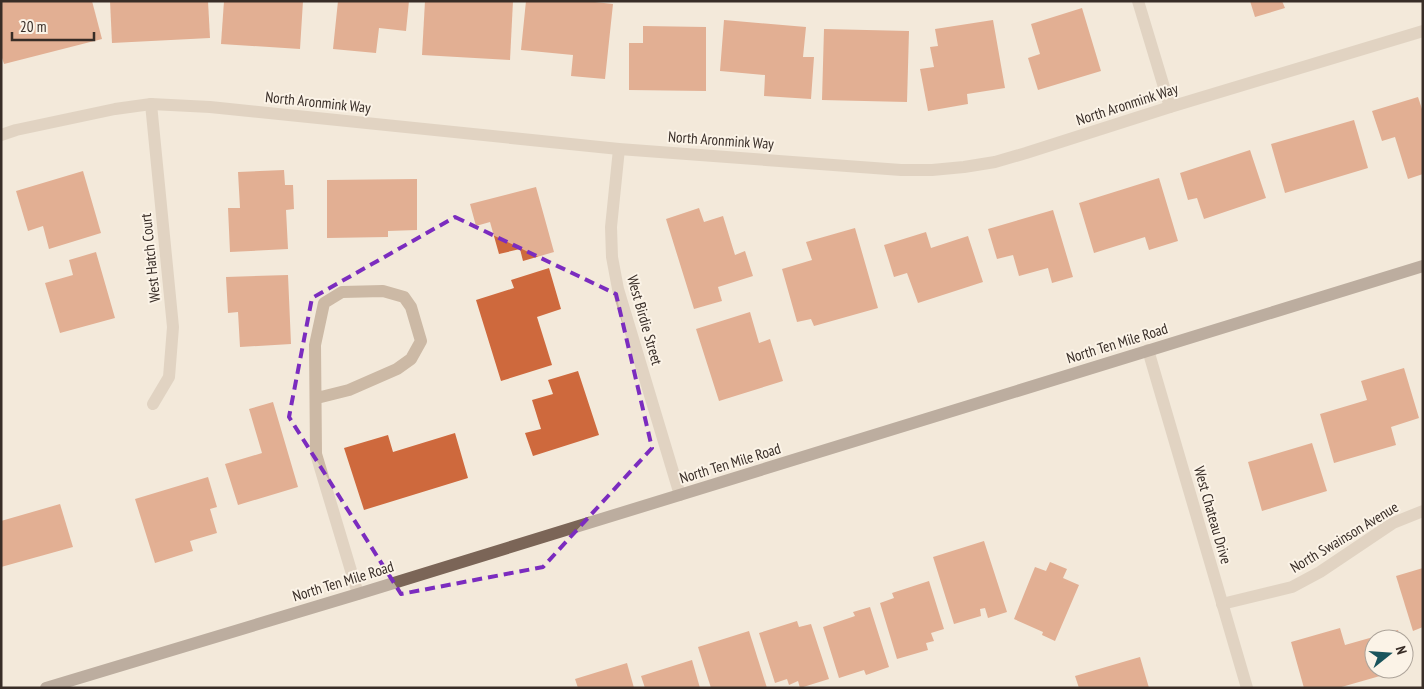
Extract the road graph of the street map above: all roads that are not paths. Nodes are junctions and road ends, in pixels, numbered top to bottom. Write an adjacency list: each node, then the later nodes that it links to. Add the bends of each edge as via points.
1 (1138, 1): 4 (street)
2 (1423, 31): 4 (street, North Aronmink Way)
3 (151, 104): 5 (street, North Aronmink Way, via 84,114); 6 (street, North Aronmink Way, via 210,107); 10 (street, West Hatch Court, via 173,327 169,377)
4 (1170, 107): 6 (street, North Aronmink Way, via 994,162 932,170)
5 (1, 135)
6 (619, 149): 11 (street, West Birdie Street, via 611,227 618,289)
7 (1423, 266): 8 (main road, North Ten Mile Road)
8 (1148, 350): 11 (main road, North Ten Mile Road); 14 (street, West Chateau Drive)
9 (317, 398): 9 (street, via 316,345 324,303 342,292 383,291 404,297 411,307 421,341 411,359 397,369 349,390); 13 (street, via 316,454)
10 (153, 404)
11 (680, 495): 13 (main road, North Ten Mile Road)
12 (1423, 511): 14 (street, North Swainson Avenue, via 1393,523 1292,587)
13 (358, 594): 15 (main road, North Ten Mile Road)
14 (1222, 604): 16 (street, West Chateau Drive)
15 (46, 688)
16 (1247, 688)

